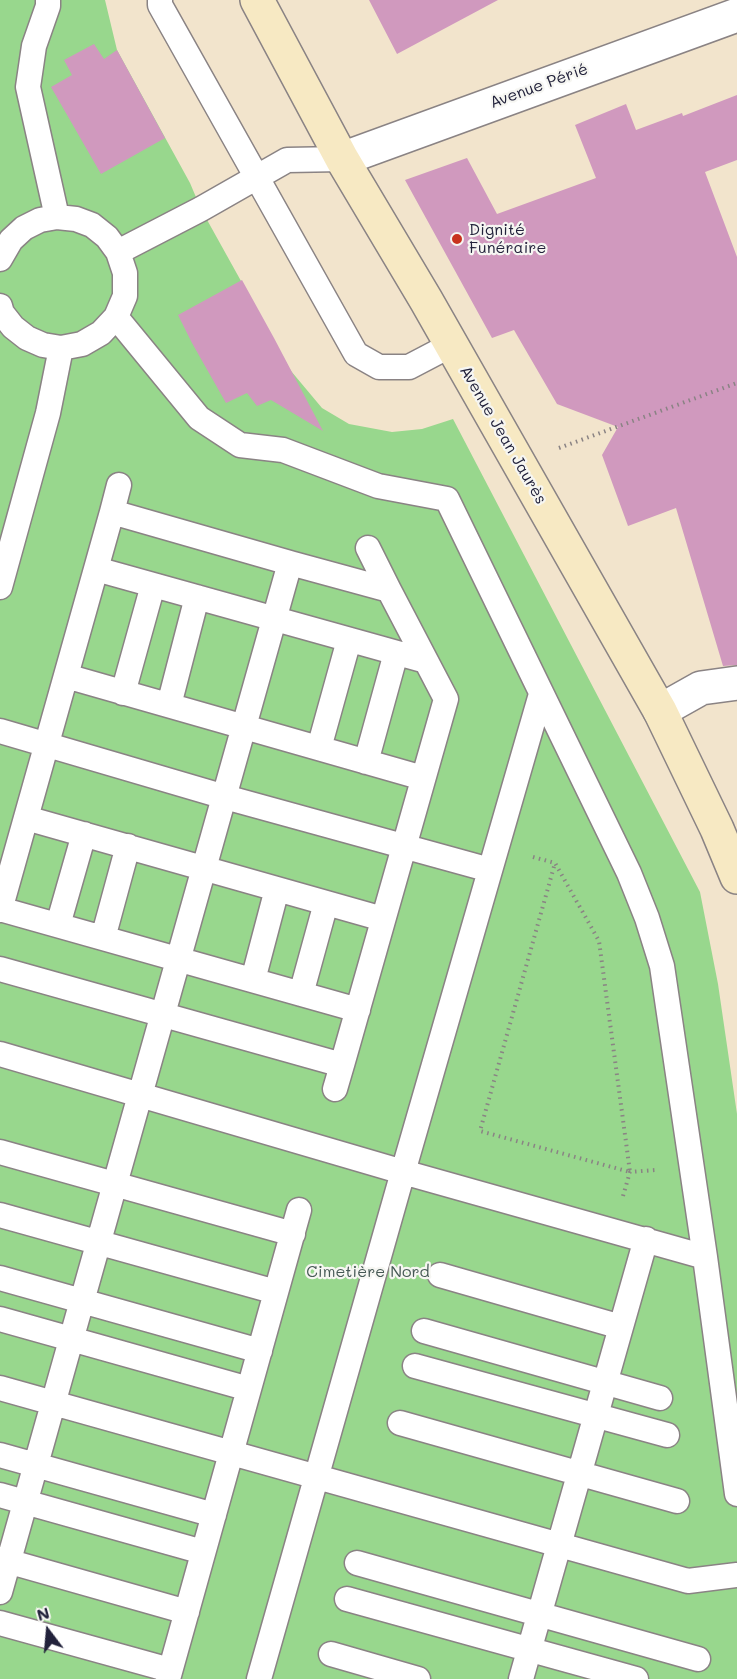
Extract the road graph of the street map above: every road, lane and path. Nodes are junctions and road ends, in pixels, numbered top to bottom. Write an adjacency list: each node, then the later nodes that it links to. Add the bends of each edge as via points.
1 (48, 0): 7 (lane, via 34,46 28,87)
2 (160, 0): 6 (lane)
3 (257, 0): 5 (street, Avenue Jean Jaurès)
4 (737, 15): 5 (street, Avenue Périé)
5 (342, 159): 6 (lane, via 287,160); 12 (street, Avenue Jean Jaurès)
6 (257, 176): 8 (lane); 12 (lane, via 356,354 379,367 409,367)
7 (57, 217): 8 (lane, via 92,225); 9 (lane, via 24,228)
8 (118, 252): 11 (lane, via 125,273 125,296)
9 (1, 255)
10 (1, 311): 13 (lane, via 27,338)
11 (116, 317): 13 (lane, via 101,333 82,344); 32 (lane, via 199,418 240,445 283,450 378,486 447,499)
12 (451, 345): 34 (street, Avenue Jean Jaurès)
13 (61, 348): 22 (lane, via 48,413)
14 (737, 383): 15 (path)
15 (552, 450)
16 (119, 485): 17 (lane)
17 (112, 512): 19 (lane); 20 (lane)
18 (368, 548): 23 (lane)
19 (290, 563): 23 (lane); 25 (lane)
20 (96, 569): 21 (lane); 29 (lane)
21 (153, 585): 24 (lane); 31 (lane)
22 (0, 587)
23 (389, 590): 28 (lane)
24 (197, 597): 25 (lane); 33 (lane)
25 (274, 619): 26 (lane); 35 (lane)
26 (348, 640): 27 (lane); 38 (lane)
27 (396, 653): 28 (lane); 39 (lane)
28 (426, 661): 40 (lane, via 446,699)
29 (66, 676): 31 (lane); 37 (lane)
30 (737, 683): 34 (street, via 701,688)
31 (123, 693): 33 (lane)
32 (541, 694): 47 (lane); 66 (lane, via 647,918 662,966)
33 (169, 705): 35 (lane)
34 (660, 711): 48 (street, Avenue Jean Jaurès)
35 (245, 727): 38 (lane); 41 (lane)
36 (0, 731): 37 (lane)
37 (47, 745): 41 (lane); 42 (lane)
38 (319, 748): 39 (lane)
39 (366, 762): 40 (lane)
40 (423, 778): 45 (lane)
41 (225, 797): 45 (lane); 46 (lane)
42 (26, 818): 43 (lane); 51 (lane)
43 (84, 834): 44 (lane); 53 (lane)
44 (128, 846): 46 (lane); 54 (lane)
45 (404, 846): 47 (lane); 52 (lane)
46 (205, 869): 49 (lane); 55 (lane)
47 (490, 870): 67 (lane)
48 (737, 877)
49 (277, 889): 50 (lane); 57 (lane)
50 (326, 903): 52 (lane); 58 (lane)
51 (0, 909): 53 (lane)
52 (383, 919): 59 (lane)
53 (58, 925): 54 (lane)
54 (103, 938): 55 (lane)
55 (179, 959): 57 (lane); 60 (lane)
56 (0, 969): 60 (lane)
57 (253, 980): 58 (lane)
58 (302, 994): 59 (lane)
59 (358, 1010): 62 (lane)
60 (164, 1015): 62 (lane); 64 (lane)
61 (0, 1054): 64 (lane)
62 (342, 1065): 63 (lane)
63 (335, 1089)
64 (141, 1095): 67 (lane); 69 (lane)
65 (0, 1152): 69 (lane)
66 (691, 1167): 68 (path); 76 (lane)
67 (403, 1172): 72 (lane); 99 (lane)
68 (630, 1172): 68 (path, via 599,941 555,863 480,1131); 72 (path)
69 (116, 1185): 73 (lane); 75 (lane)
70 (299, 1210): 73 (lane)
71 (0, 1215): 75 (lane)
72 (613, 1230): 74 (lane)
73 (293, 1234): 79 (lane)
74 (646, 1239): 76 (lane); 82 (lane)
75 (100, 1243): 79 (lane); 80 (lane)
76 (705, 1257): 100 (lane)
77 (440, 1275): 82 (lane)
78 (0, 1278): 80 (lane)
79 (276, 1292): 85 (lane)
80 (83, 1301): 84 (lane); 85 (lane)
81 (0, 1319): 84 (lane)
82 (621, 1327): 87 (lane)
83 (424, 1331): 87 (lane)
84 (72, 1339): 89 (lane); 91 (lane)
85 (260, 1351): 89 (lane)
86 (415, 1366): 92 (lane)
87 (605, 1383): 90 (lane); 92 (lane)
88 (0, 1388): 91 (lane)
89 (249, 1389): 95 (lane)
90 (660, 1398)
91 (54, 1403): 95 (lane); 97 (lane)
92 (596, 1416): 94 (lane); 98 (lane)
93 (399, 1423): 98 (lane)
94 (667, 1435)
95 (231, 1454): 99 (lane); 104 (lane)
96 (0, 1455): 97 (lane)
97 (36, 1465): 103 (lane); 104 (lane)
98 (579, 1474): 102 (lane); 105 (lane)
99 (316, 1477): 105 (lane); 119 (lane)
100 (737, 1494)
101 (0, 1495): 103 (lane)
102 (677, 1501)
103 (26, 1502): 106 (lane); 107 (lane)
104 (214, 1515): 106 (lane)
105 (559, 1545): 109 (lane, via 688,1581); 113 (lane)
106 (203, 1552): 112 (lane)
107 (4, 1560): 110 (lane); 112 (lane)
108 (357, 1563): 113 (lane)
109 (737, 1575)
110 (0, 1592)
111 (347, 1599): 115 (lane)
112 (187, 1612): 118 (lane)
113 (540, 1615): 115 (lane); 117 (lane)
114 (0, 1623): 118 (lane)
115 (530, 1650): 121 (lane); 122 (lane)
116 (331, 1654): 120 (lane)
117 (698, 1659)
118 (169, 1675)
119 (259, 1679)
120 (418, 1679)
121 (521, 1679)
122 (636, 1679)

